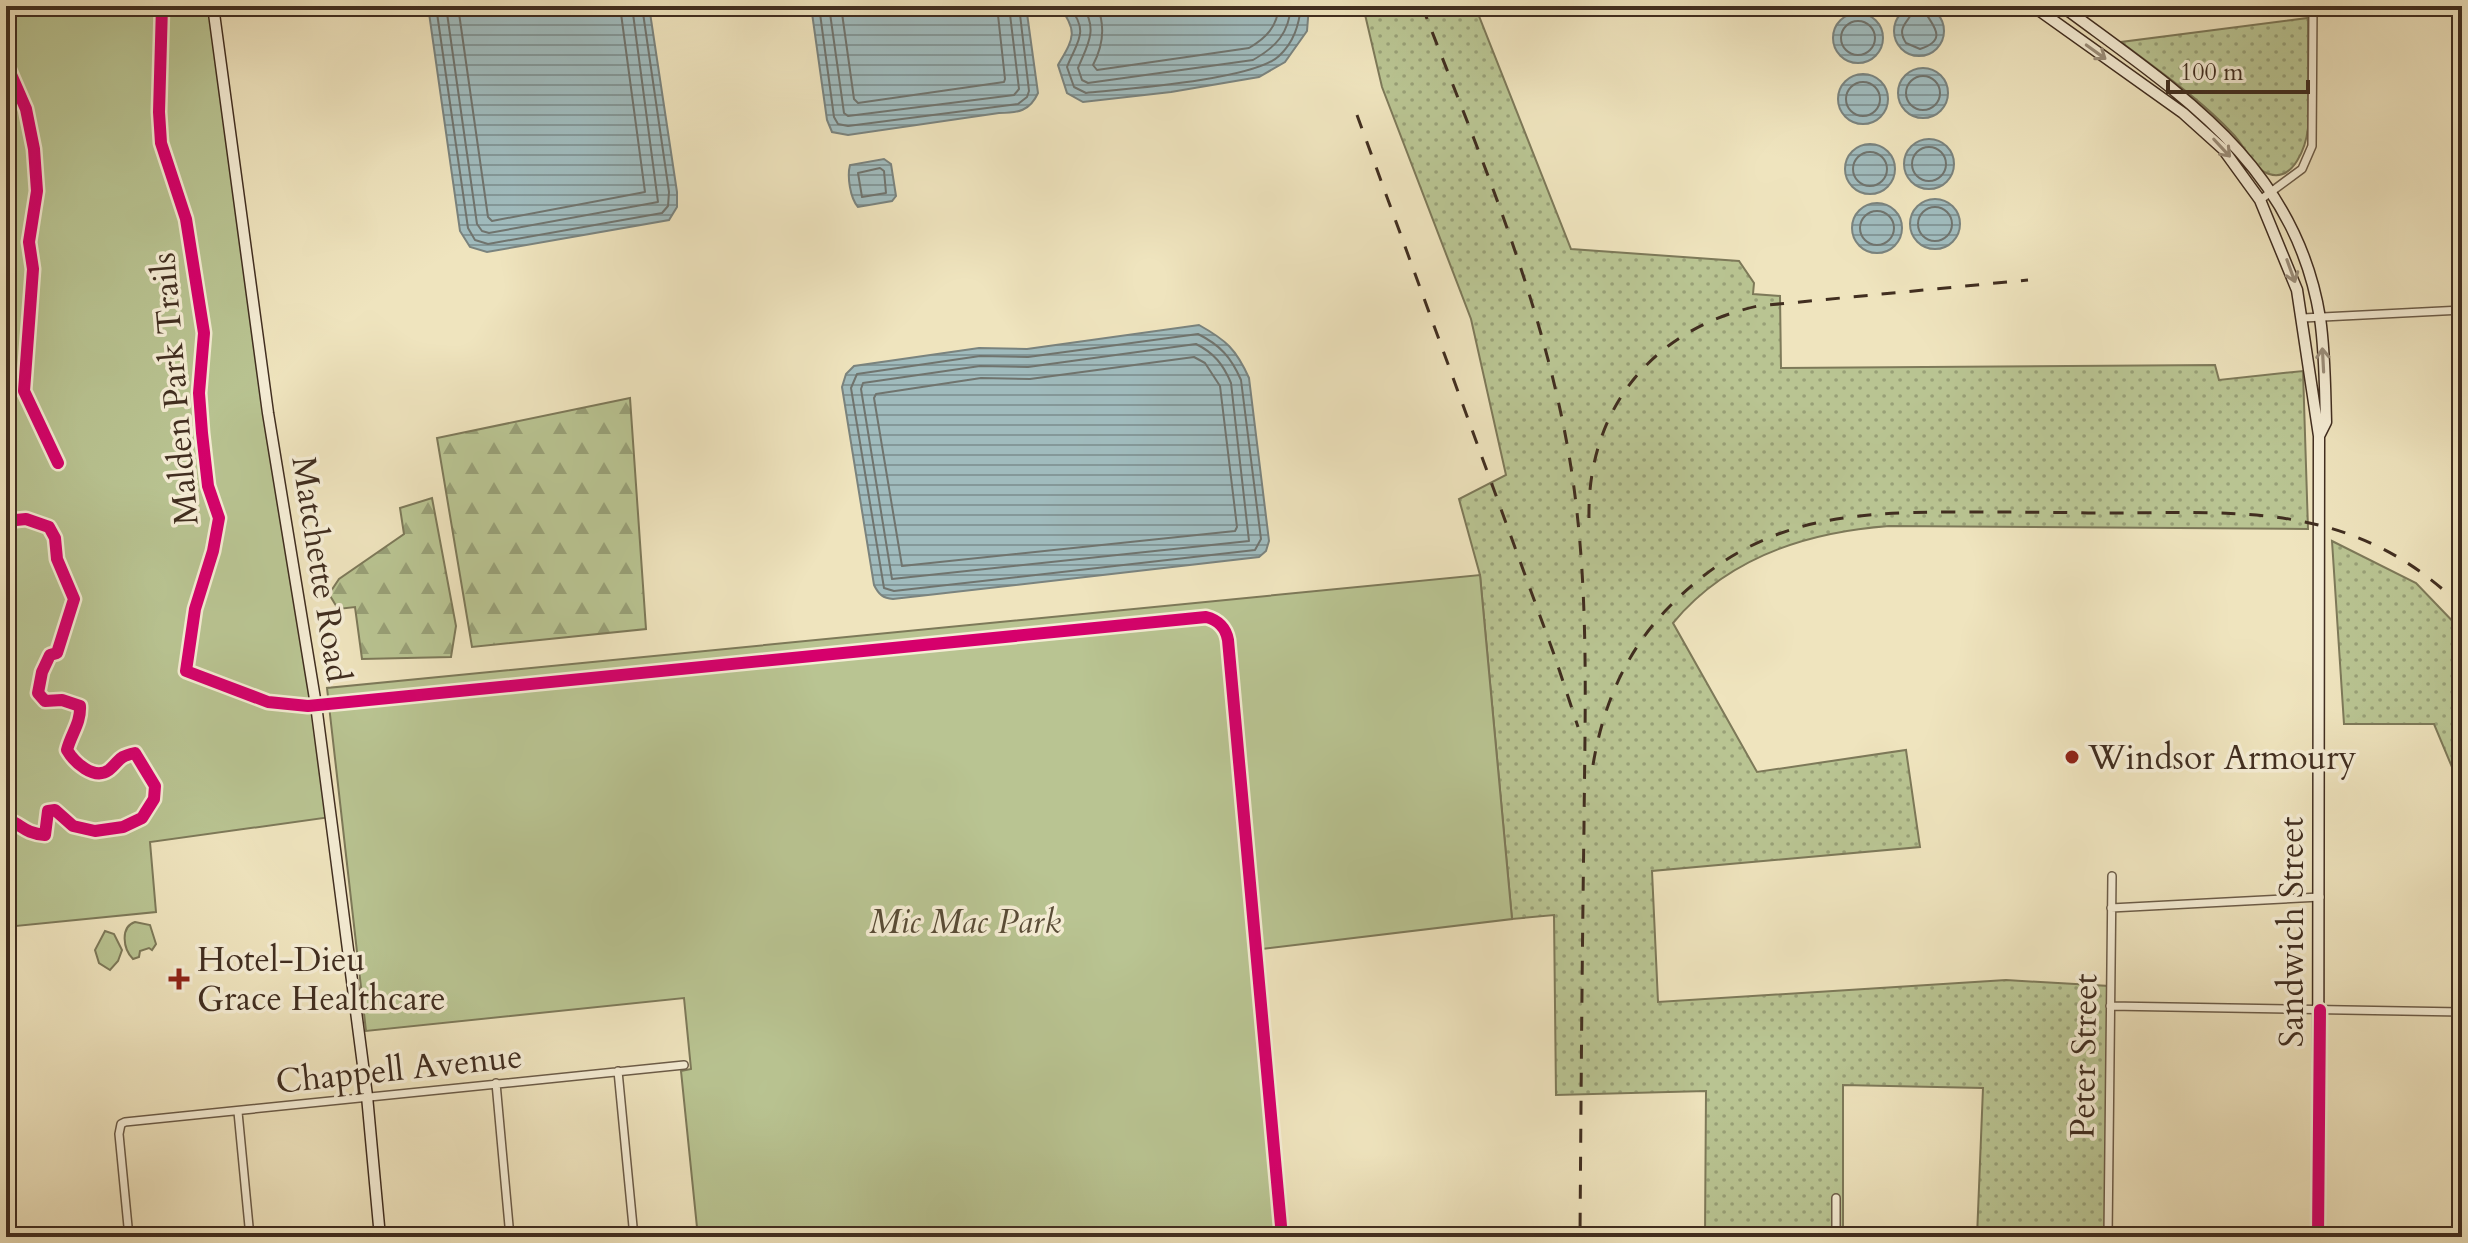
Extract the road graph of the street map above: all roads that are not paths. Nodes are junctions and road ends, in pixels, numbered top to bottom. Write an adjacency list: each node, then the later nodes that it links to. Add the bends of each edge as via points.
1 (213, 6): 20 (main road, Matchette Road, via 268,413 316,705)
2 (2033, 6): 6 (main road, one-way to 6, via 2204,130)
3 (2062, 6): 5 (main road, via 2199,110)
4 (2313, 6): 5 (street, via 2312,146 2302,169)
5 (2271, 192): 6 (street); 8 (main road, via 2300,251)
6 (2260, 200): 9 (main road, one-way to 9, via 2288,263)
7 (2462, 310): 8 (street)
8 (2320, 317): 9 (street); 10 (main road, one-way to 8, via 2326,422)
9 (2303, 318): 10 (main road)
10 (2319, 436): 12 (main road, Sandwich Street)
11 (2112, 876): 13 (street, Peter Street)
12 (2320, 897): 13 (street); 15 (main road, Sandwich Street)
13 (2111, 908): 14 (street, Peter Street)
14 (2110, 1006): 15 (street); 29 (street, Peter Street)
15 (2320, 1010): 16 (street); 30 (main road, Sandwich Street)
16 (2462, 1012)
17 (684, 1065): 18 (street, Chappell Avenue)
18 (618, 1071): 19 (street, Chappell Avenue); 27 (street)
19 (496, 1083): 20 (street, Chappell Avenue); 26 (street)
20 (367, 1096): 21 (street, Chappell Avenue); 25 (main road, Matchette Road)
21 (238, 1112): 23 (street, Chappell Avenue, via 121,1124); 24 (street)
22 (1836, 1198): 28 (street)
23 (129, 1237)
24 (250, 1237)
25 (380, 1237)
26 (510, 1237)
27 (634, 1237)
28 (1836, 1237)
29 (2108, 1237)
30 (2318, 1237)

